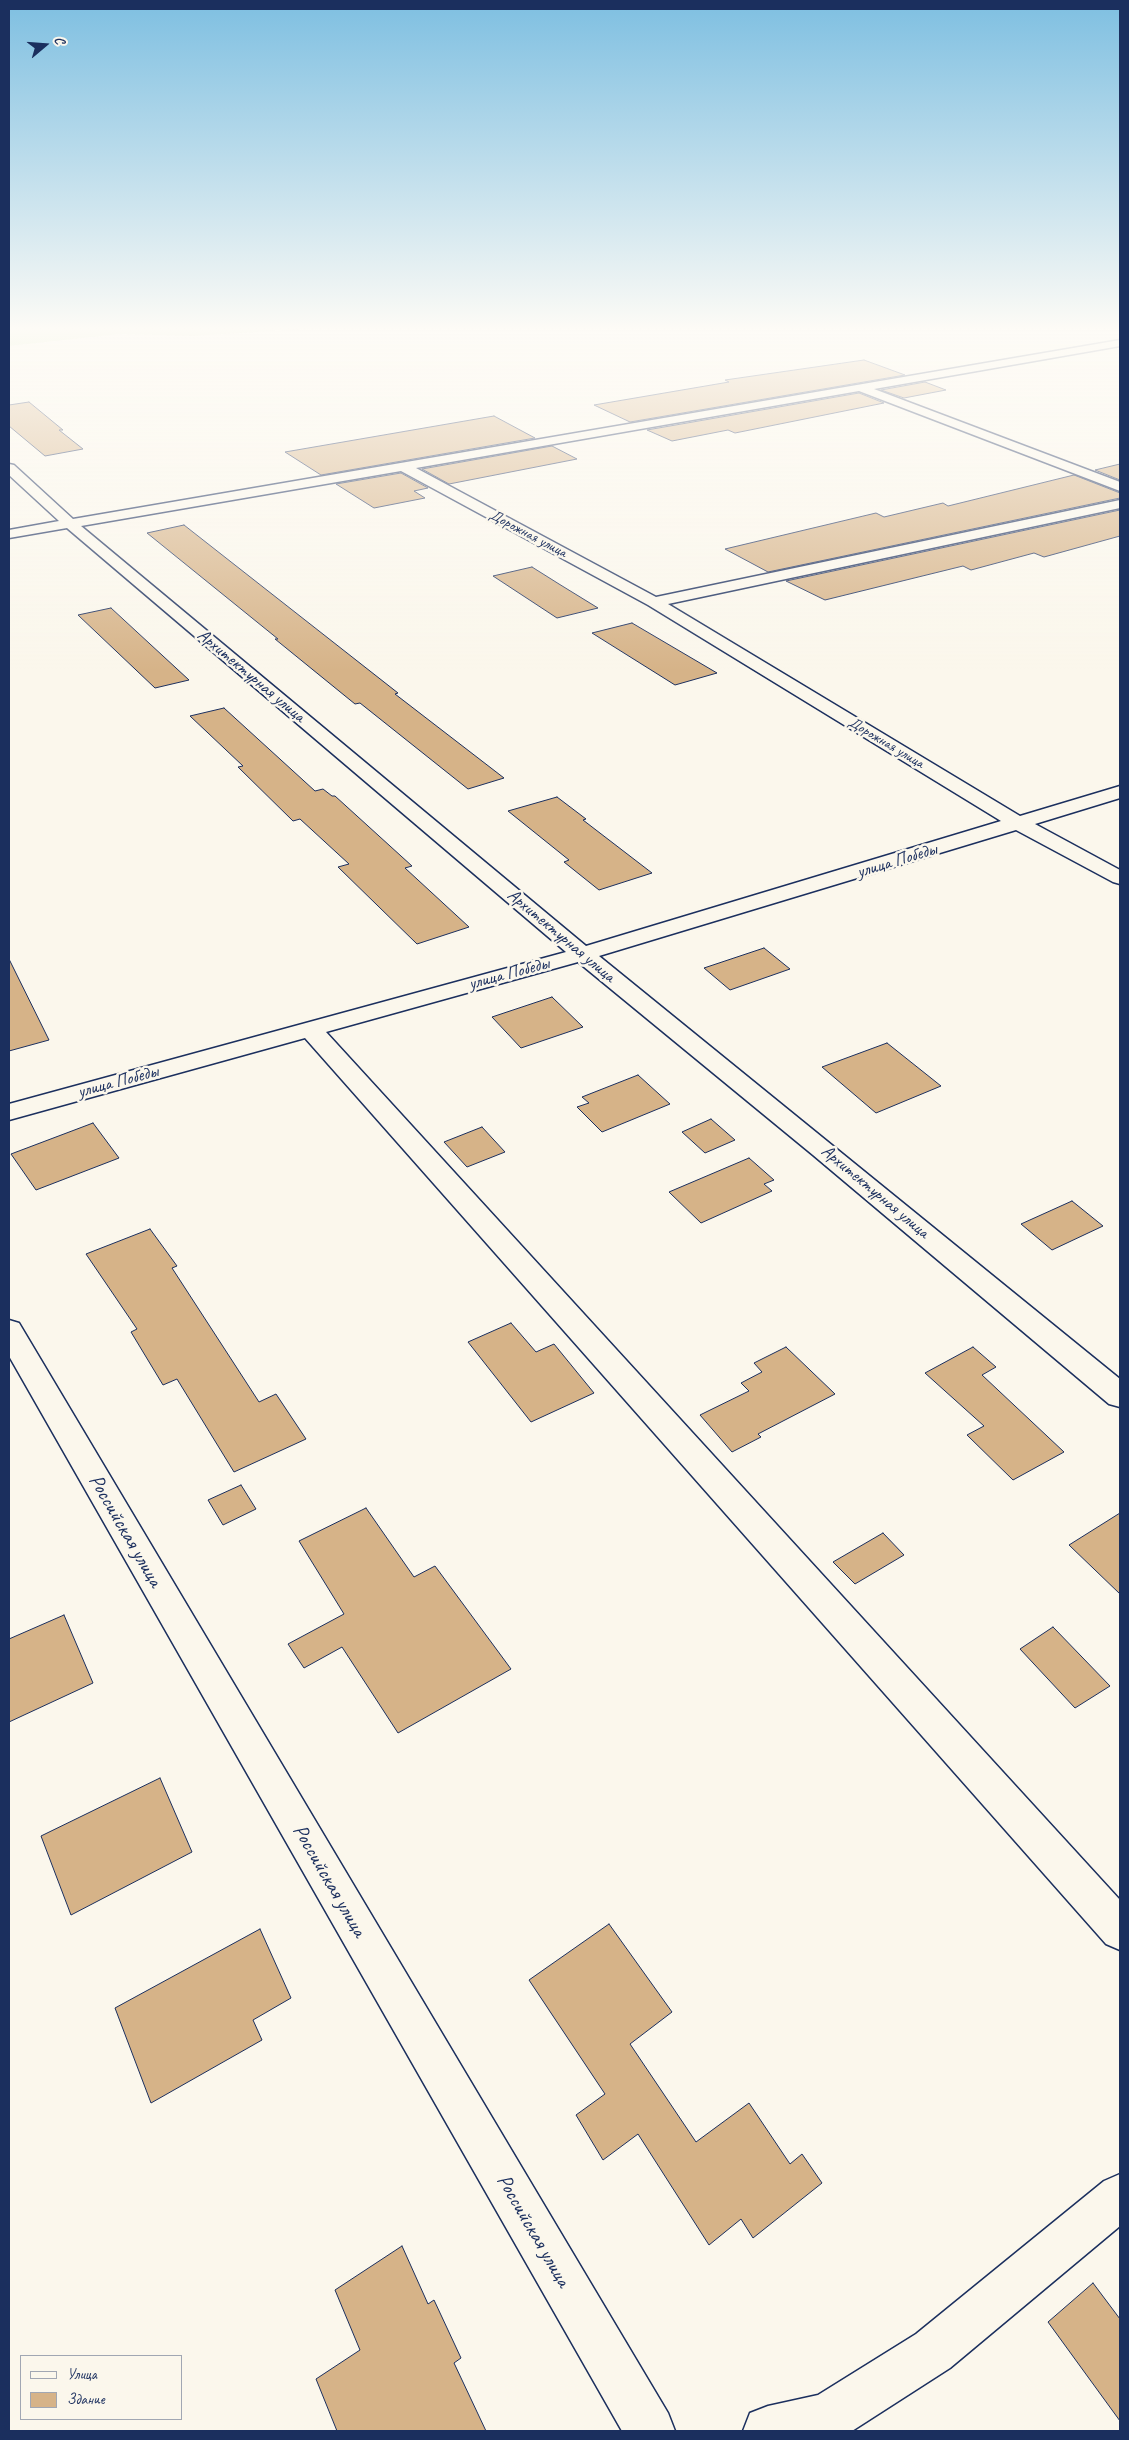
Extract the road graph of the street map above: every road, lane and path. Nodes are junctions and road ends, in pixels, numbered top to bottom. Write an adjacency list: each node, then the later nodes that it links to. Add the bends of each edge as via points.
1 (536, 443): 3 (street)
2 (1005, 443): 5 (street)
3 (402, 466): 7 (street); 9 (street, Дорожная улица)
4 (9, 468): 7 (street, Архитектурная улица)
5 (1120, 487)
6 (1120, 504): 9 (street)
7 (69, 523): 8 (street); 13 (street, Архитектурная улица)
8 (9, 534)
9 (654, 602): 11 (street, Дорожная улица)
10 (1120, 792): 11 (street, улица Победы)
11 (1020, 824): 12 (street, Дорожная улица); 13 (street, улица Победы)
12 (1120, 878)
13 (582, 954): 14 (street, улица Победы); 17 (street, Архитектурная улица)
14 (310, 1029): 15 (street, улица Победы); 18 (street)
15 (9, 1112)
16 (9, 1331): 20 (street, Российская улица)
17 (1120, 1396)
18 (1120, 1930)
19 (1120, 2197): 21 (street, via 933,2351 827,2418)
20 (650, 2431)
21 (768, 2431)

